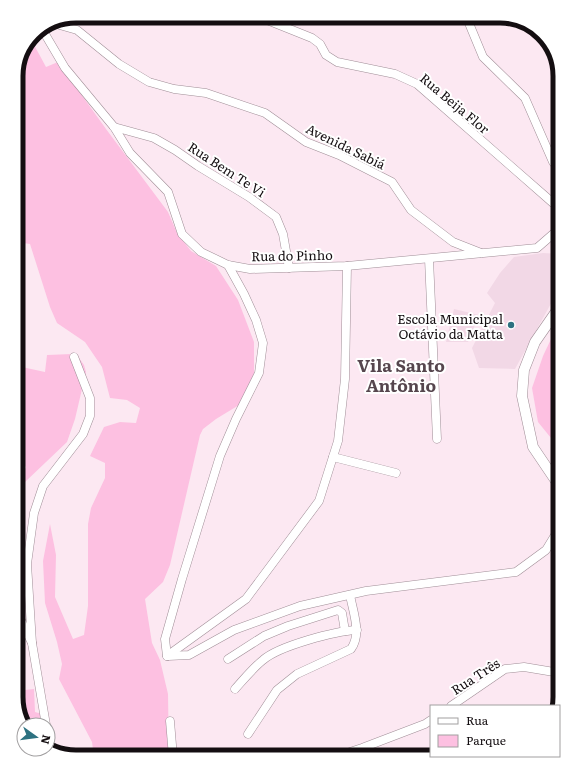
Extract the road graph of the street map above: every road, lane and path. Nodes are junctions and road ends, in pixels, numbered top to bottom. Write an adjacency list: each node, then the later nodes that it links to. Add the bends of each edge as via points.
1 (274, 23): 7 (street, Rua Beija Flor, via 312,38 320,44 326,55 337,62 395,74 417,84)
2 (469, 23): 6 (street, via 483,57 525,98)
3 (61, 25): 9 (street, Avenida Sabiá, via 77,30 119,64 149,82 174,89 206,93 265,113 306,142 339,155 392,182 411,210 453,242)
4 (45, 34): 5 (street, Rua do Pinho, via 65,68)
5 (114, 127): 11 (street, Rua do Pinho, via 130,153 168,192 182,234 201,252); 13 (street, Rua Bem Te Vi, via 154,138 176,150 276,217 283,234)
6 (553, 162)
7 (553, 203)
8 (553, 234): 9 (street, Rua do Pinho, via 537,248)
9 (483, 254): 10 (street, Rua do Pinho)
10 (429, 259): 12 (street, Rua do Pinho); 16 (street)
11 (228, 265): 13 (street, Rua do Pinho, via 250,269); 26 (street, via 256,320 263,343 259,373 220,456 165,639)
12 (347, 266): 13 (street, Rua do Pinho); 17 (street, via 345,379 338,441)
13 (289, 268)
14 (553, 316): 19 (street, via 535,342 524,370 522,396 533,447)
15 (74, 357): 25 (street, via 90,398 90,416 83,434 43,486 34,512 27,564)
16 (437, 439)
17 (333, 457): 18 (street); 26 (street, via 319,501 246,599)
18 (396, 473)
19 (553, 477)
20 (553, 538): 21 (street, via 546,550 516,572)
21 (350, 595): 23 (street); 26 (street, via 300,606 234,630 189,655)
22 (23, 624): 25 (street)
23 (357, 630): 24 (street); 34 (street, via 356,642 351,649 297,674 277,690)
24 (345, 631): 27 (street, via 342,613 338,610 264,636); 29 (street, via 273,653 262,660)
25 (32, 643): 31 (street)
26 (167, 656)
27 (228, 659)
28 (553, 672): 30 (street, Rua Três, via 524,667 505,669)
29 (235, 689)
30 (452, 705)
31 (45, 717)
32 (170, 721): 35 (street)
33 (430, 721): 36 (street)
34 (248, 734)
35 (172, 750)
36 (355, 750)

